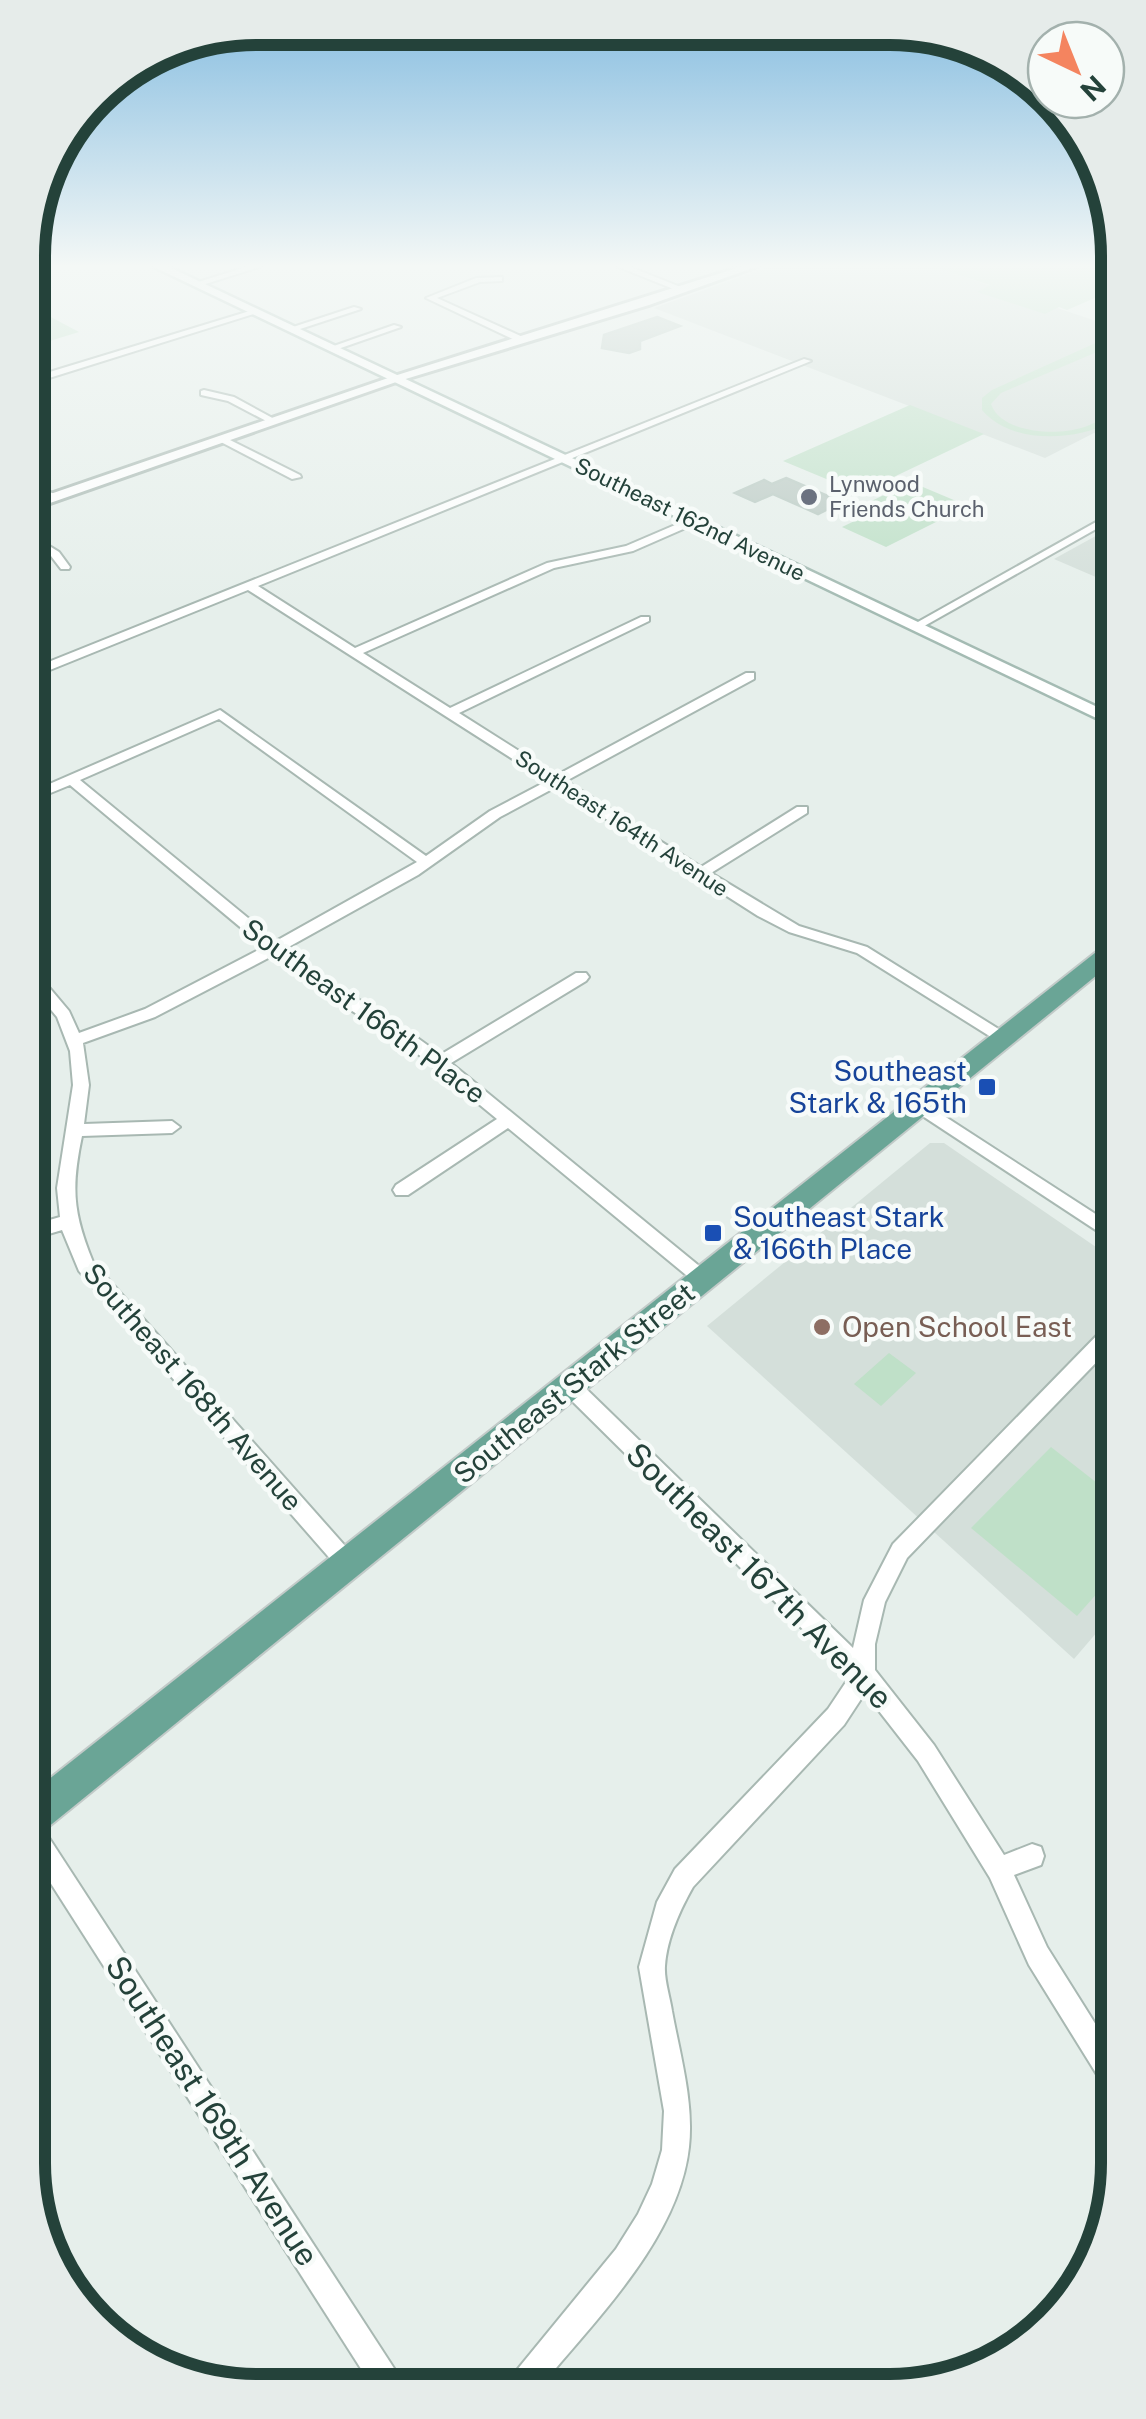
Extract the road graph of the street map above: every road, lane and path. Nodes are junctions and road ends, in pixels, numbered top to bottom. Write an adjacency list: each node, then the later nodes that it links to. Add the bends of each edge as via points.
1 (395, 379): 4 (street); 6 (main road, Southeast 162nd Avenue)
2 (763, 379): 6 (street)
3 (204, 393): 4 (street)
4 (273, 421): 5 (street)
5 (222, 439): 7 (street); 9 (street)
6 (564, 460): 11 (main road, Southeast 162nd Avenue); 15 (street)
7 (296, 476)
8 (45, 493): 9 (street)
9 (53, 498): 10 (street)
10 (45, 501)
11 (692, 521): 17 (main road, Southeast 162nd Avenue); 18 (street, via 629,549 551,565)
12 (1101, 522): 17 (street)
13 (45, 547): 14 (street)
14 (65, 567)
15 (249, 585): 18 (street, Southeast 164th Avenue); 19 (street)
16 (645, 618): 21 (street)
17 (915, 627): 22 (main road, Southeast 162nd Avenue)
18 (355, 652): 21 (street, Southeast 164th Avenue)
19 (45, 668)
20 (750, 676): 24 (street)
21 (450, 713): 24 (street, Southeast 164th Avenue)
22 (1101, 716)
23 (72, 780): 25 (street); 27 (street, via 220,714); 29 (street, Southeast 166th Place)
24 (556, 781): 27 (street); 28 (street, Southeast 164th Avenue)
25 (45, 791)
26 (802, 810): 28 (street)
27 (427, 863): 29 (street)
28 (701, 873): 33 (street, Southeast 164th Avenue, via 779,922 873,956)
29 (274, 948): 34 (street, via 150,1013); 35 (street, Southeast 166th Place)
30 (1101, 960): 33 (main road, Southeast Stark Street)
31 (581, 977): 35 (street)
32 (45, 990): 34 (street, Southeast 168th Avenue)
33 (1005, 1038): 36 (main road, Southeast Stark Street)
34 (76, 1040): 39 (street, Southeast 168th Avenue, via 84,1069)
35 (440, 1063): 37 (street, Southeast 166th Place)
36 (921, 1107): 42 (street); 44 (main road, Southeast Stark Street)
37 (508, 1120): 40 (street); 44 (street, Southeast 166th Place)
38 (172, 1127): 39 (street)
39 (76, 1130): 41 (street, Southeast 168th Avenue, via 63,1190)
40 (402, 1190)
41 (67, 1222): 43 (street); 47 (street, Southeast 168th Avenue, via 86,1266)
42 (1101, 1226)
43 (45, 1228)
44 (702, 1279): 46 (main road, Southeast Stark Street)
45 (1101, 1344): 48 (street, via 900,1551 875,1600)
46 (570, 1386): 47 (main road, Southeast Stark Street); 48 (street, Southeast 167th Avenue)
47 (347, 1563): 49 (main road, Southeast Stark Street)
48 (864, 1674): 52 (street, Southeast 167th Avenue, via 926,1753); 55 (street, via 836,1717 684,1878 666,1911 652,1967 678,2130 672,2174 656,2214)
49 (45, 1806)
50 (45, 1852): 54 (street, Southeast 169th Avenue)
51 (1032, 1856): 52 (street)
52 (999, 1869): 53 (street, Southeast 167th Avenue, via 1038,1956)
53 (1101, 2058)
54 (381, 2374)
55 (531, 2374)

